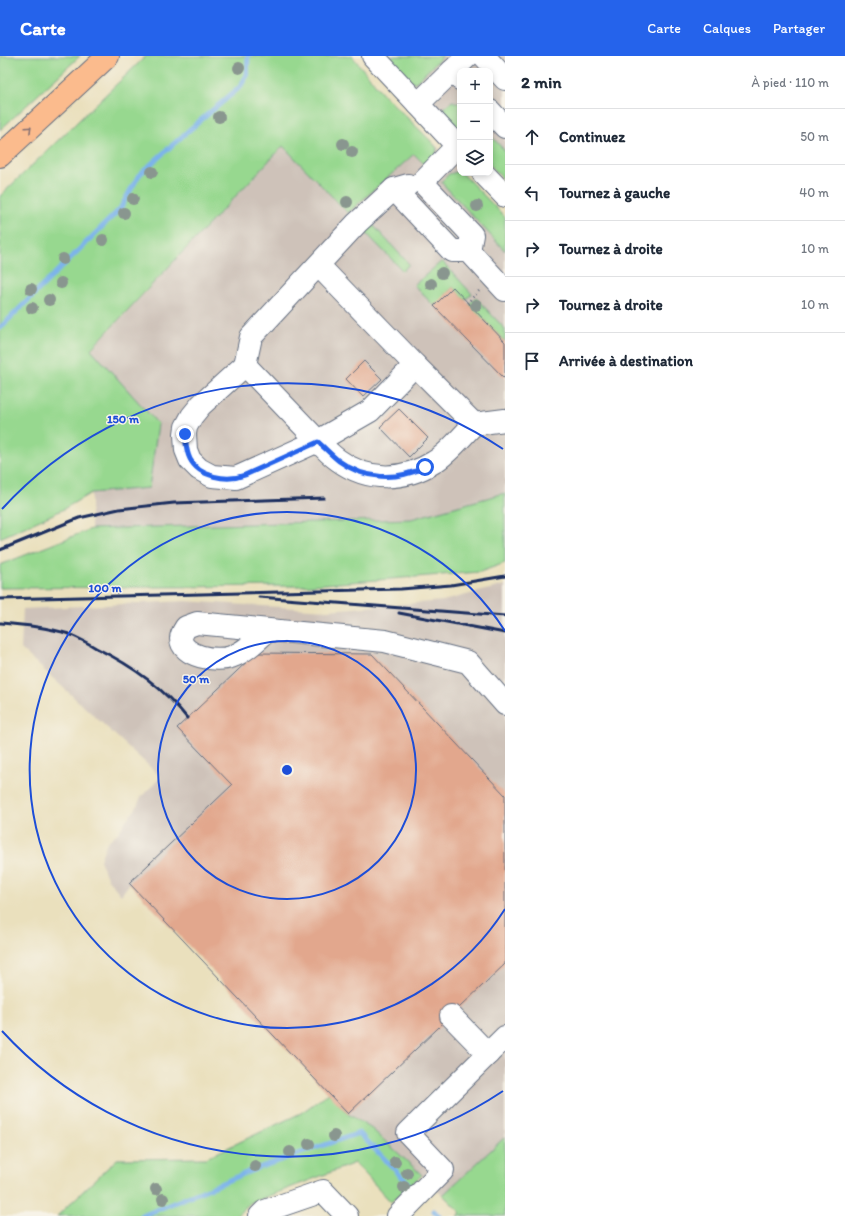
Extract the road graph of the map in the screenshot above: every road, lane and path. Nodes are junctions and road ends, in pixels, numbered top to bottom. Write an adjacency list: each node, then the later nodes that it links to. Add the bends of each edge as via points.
1 (108, 56): 12 (highway, one-way to 1)
2 (373, 56): 7 (street)
3 (468, 56): 5 (street)
4 (484, 56): 6 (street)
5 (456, 75): 7 (street)
6 (505, 79)
7 (418, 104): 10 (street)
8 (493, 114): 9 (street)
9 (505, 127)
10 (457, 145)
11 (457, 149): 14 (street)
12 (0, 156)
13 (486, 176): 16 (street)
14 (422, 182): 15 (street); 17 (street, via 472,235)
15 (394, 189): 17 (street, via 452,252); 18 (street, via 357,223)
16 (505, 196)
17 (469, 251): 19 (street)
18 (318, 265): 22 (street); 23 (street, via 251,337)
19 (505, 290)
20 (474, 296): 21 (path)
21 (467, 303)
22 (415, 364): 25 (street); 26 (street, via 370,411)
23 (245, 365): 26 (street); 26 (street, via 200,405 192,416 185,434 186,450 190,460 212,476 236,478)
24 (505, 420): 25 (street)
25 (474, 424): 26 (street, via 435,461 403,476 373,475 351,468)
26 (318, 442)
27 (268, 630): 28 (street, via 385,641 468,662)
28 (505, 704)
29 (451, 1016): 31 (street)
30 (505, 1037): 31 (street)
31 (488, 1054): 34 (street, via 408,1133 443,1170)
32 (260, 1216): 33 (street, via 265,1211 324,1191)
33 (347, 1216)
34 (398, 1216)

